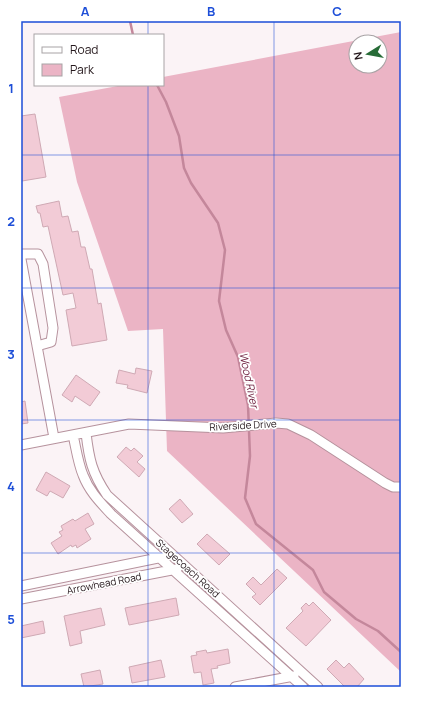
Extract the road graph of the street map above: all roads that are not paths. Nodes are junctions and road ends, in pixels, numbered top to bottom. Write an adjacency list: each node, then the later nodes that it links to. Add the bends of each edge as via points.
1 (21, 254): 5 (street, via 38,254 43,264 53,328 51,342)
2 (21, 259): 3 (street)
3 (31, 311): 4 (street); 5 (street)
4 (21, 313)
5 (37, 346): 8 (street)
6 (86, 433): 7 (street, Riverside Drive); 10 (street, Riverside Drive, via 129,424 208,428 276,422 288,424 311,435 385,483); 11 (street, Stagecoach Road, via 93,472 103,489)
7 (73, 435): 8 (street, Riverside Drive); 12 (street, Stagecoach Road, via 83,475 90,488 111,514)
8 (54, 438): 9 (street, Riverside Drive)
9 (21, 445)
10 (401, 488)
11 (175, 555): 12 (street, Arrowhead Road); 13 (street, Stagecoach Road)
12 (161, 558): 14 (street, Stagecoach Road); 15 (street, Arrowhead Road)
13 (187, 567): 14 (street, Arrowhead Road); 17 (street, Stagecoach Road)
14 (173, 569): 16 (street, Arrowhead Road); 18 (street, Stagecoach Road)
15 (21, 586)
16 (21, 599)
17 (305, 673): 18 (street); 19 (street, Stagecoach Road)
18 (291, 676): 20 (street); 21 (street, Stagecoach Road)
19 (317, 685): 21 (street)
20 (235, 687)
21 (300, 687)

